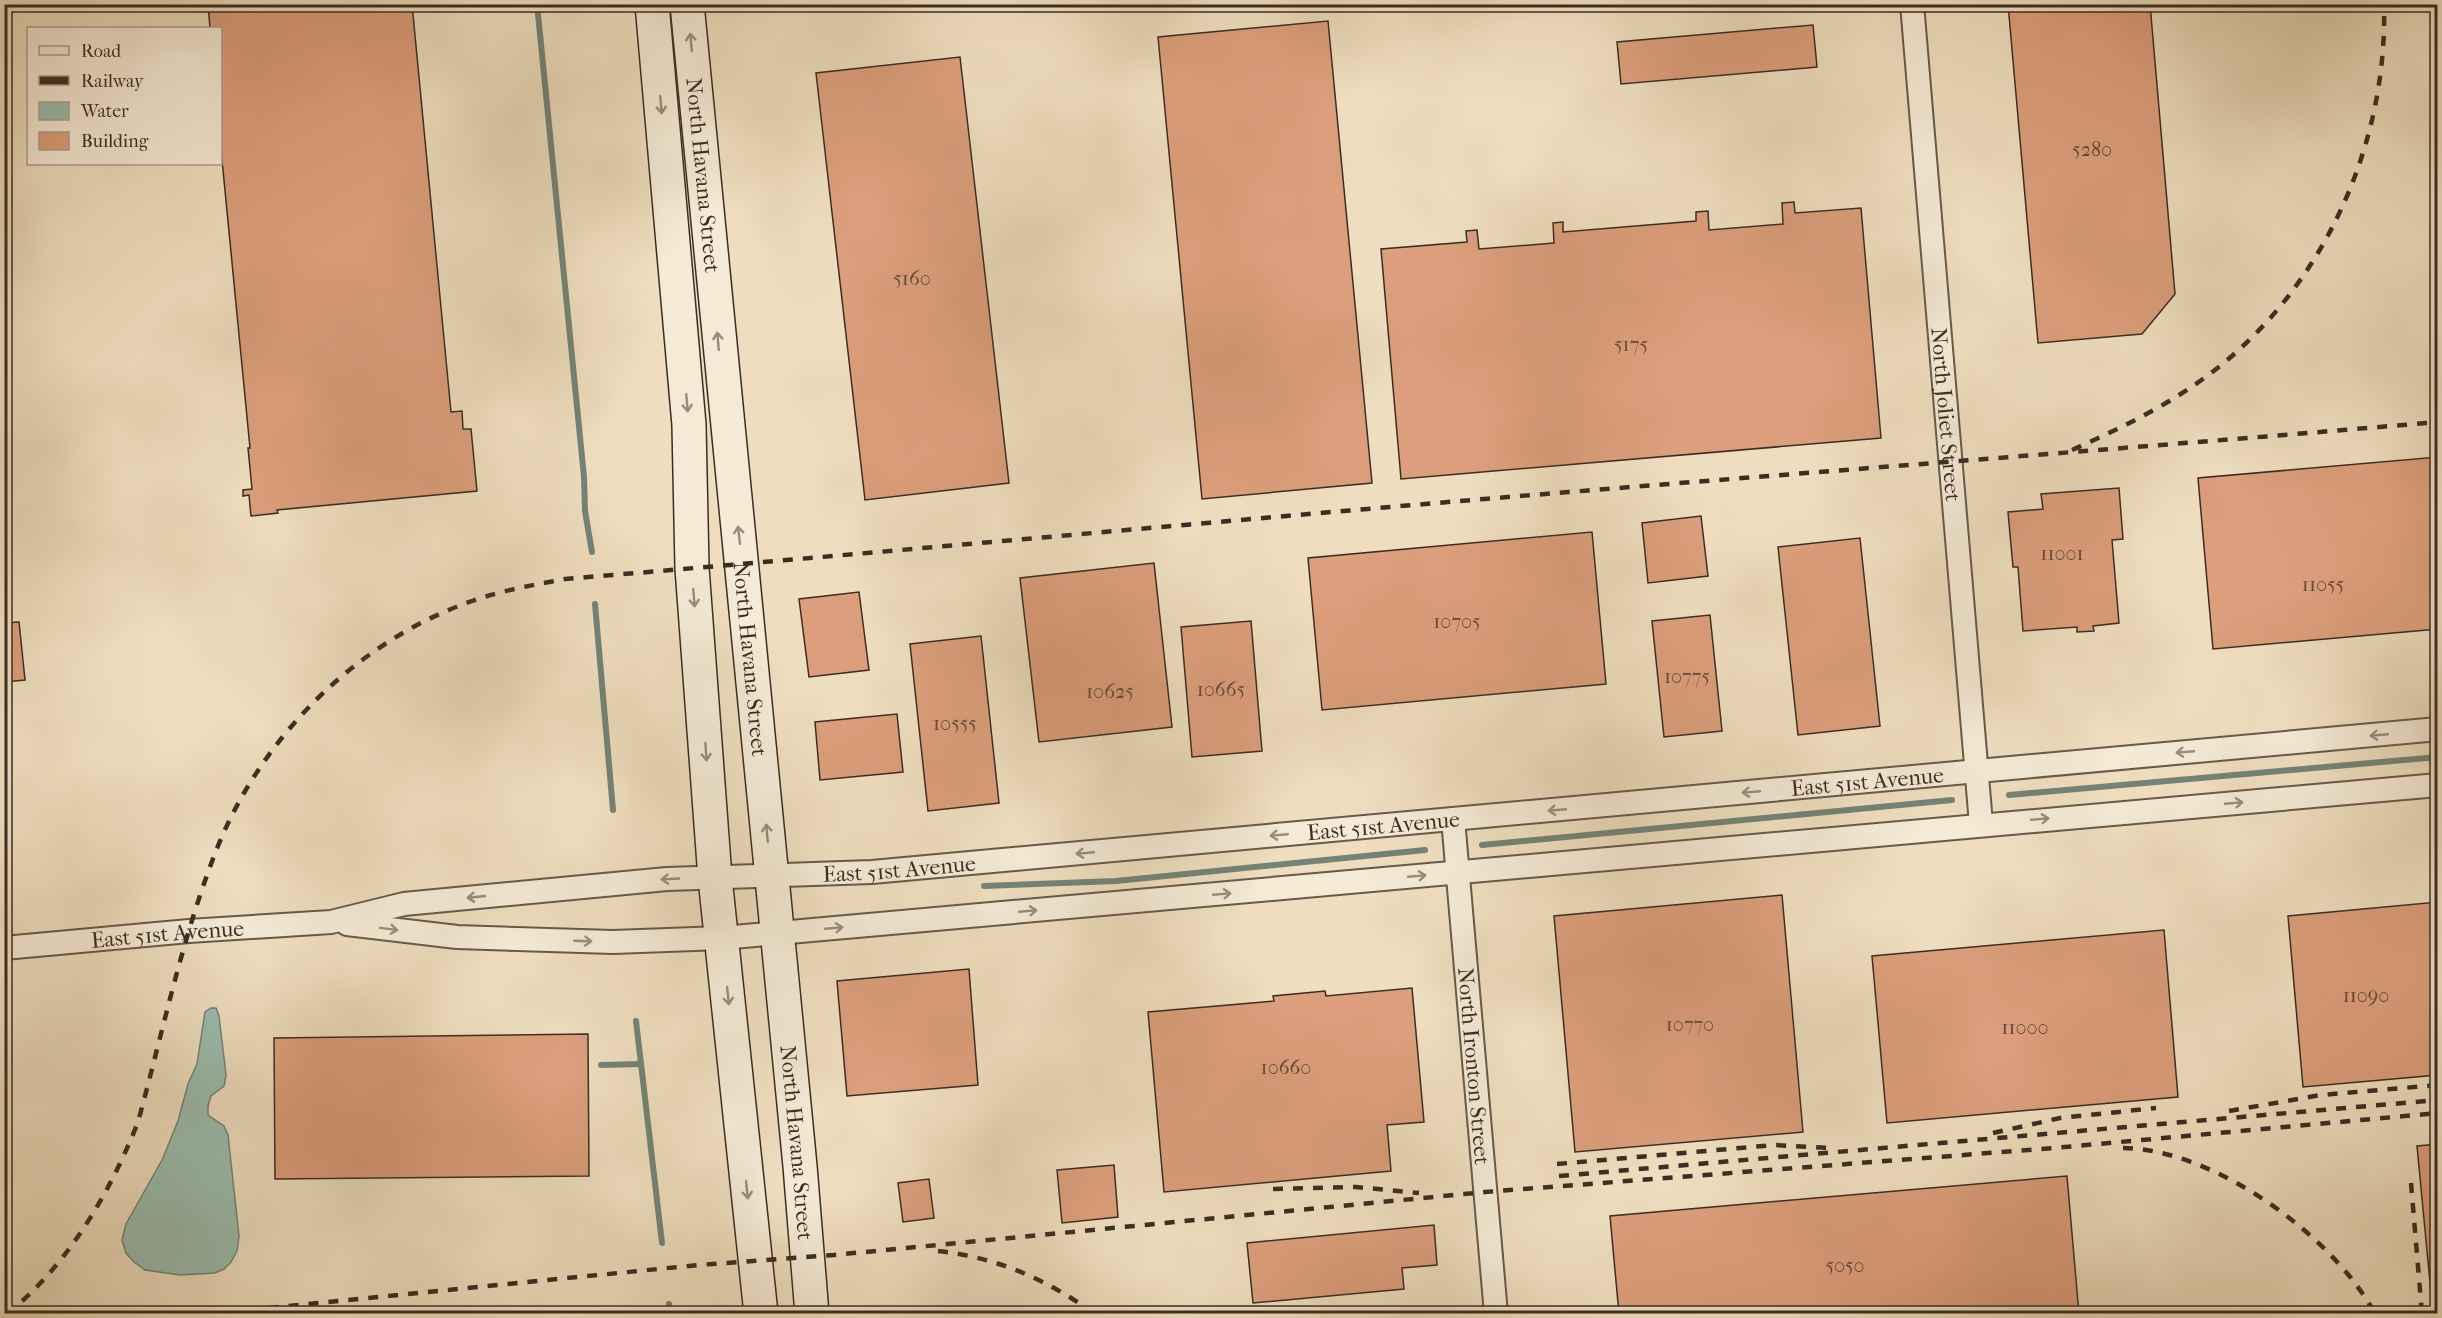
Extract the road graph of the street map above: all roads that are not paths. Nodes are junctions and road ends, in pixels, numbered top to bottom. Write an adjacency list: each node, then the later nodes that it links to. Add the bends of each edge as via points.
1 (652, 4): 11 (main road, North Havana Street, one-way to 11, via 689,425 692,568)
2 (687, 4): 10 (main road, North Havana Street, one-way to 2)
3 (1912, 4): 5 (street, North Joliet Street)
4 (2438, 729): 5 (street, East 51st Avenue, one-way to 5)
5 (1977, 771): 7 (street, East 51st Avenue, one-way to 7); 8 (street, North Joliet Street)
6 (2438, 785): 8 (street, East 51st Avenue, one-way to 6)
7 (1453, 819): 9 (street, North Ironton Street); 10 (street, East 51st Avenue, one-way to 10, via 884,871)
8 (1981, 824): 9 (street, East 51st Avenue)
9 (1458, 873): 13 (street, East 51st Avenue, one-way to 9); 18 (street, North Ironton Street)
10 (771, 876): 11 (street, East 51st Avenue); 13 (main road, North Havana Street)
11 (715, 878): 12 (street, East 51st Avenue, one-way to 12, via 667,879 404,904); 14 (main road, North Havana Street)
12 (331, 922): 14 (street, East 51st Avenue, one-way to 14, via 457,937 613,942); 15 (street, East 51st Avenue)
13 (776, 933): 14 (street, East 51st Avenue); 17 (main road, North Havana Street)
14 (722, 938): 16 (main road, North Havana Street, one-way to 16)
15 (4, 948)
16 (761, 1314)
17 (812, 1314)
18 (1496, 1314)

